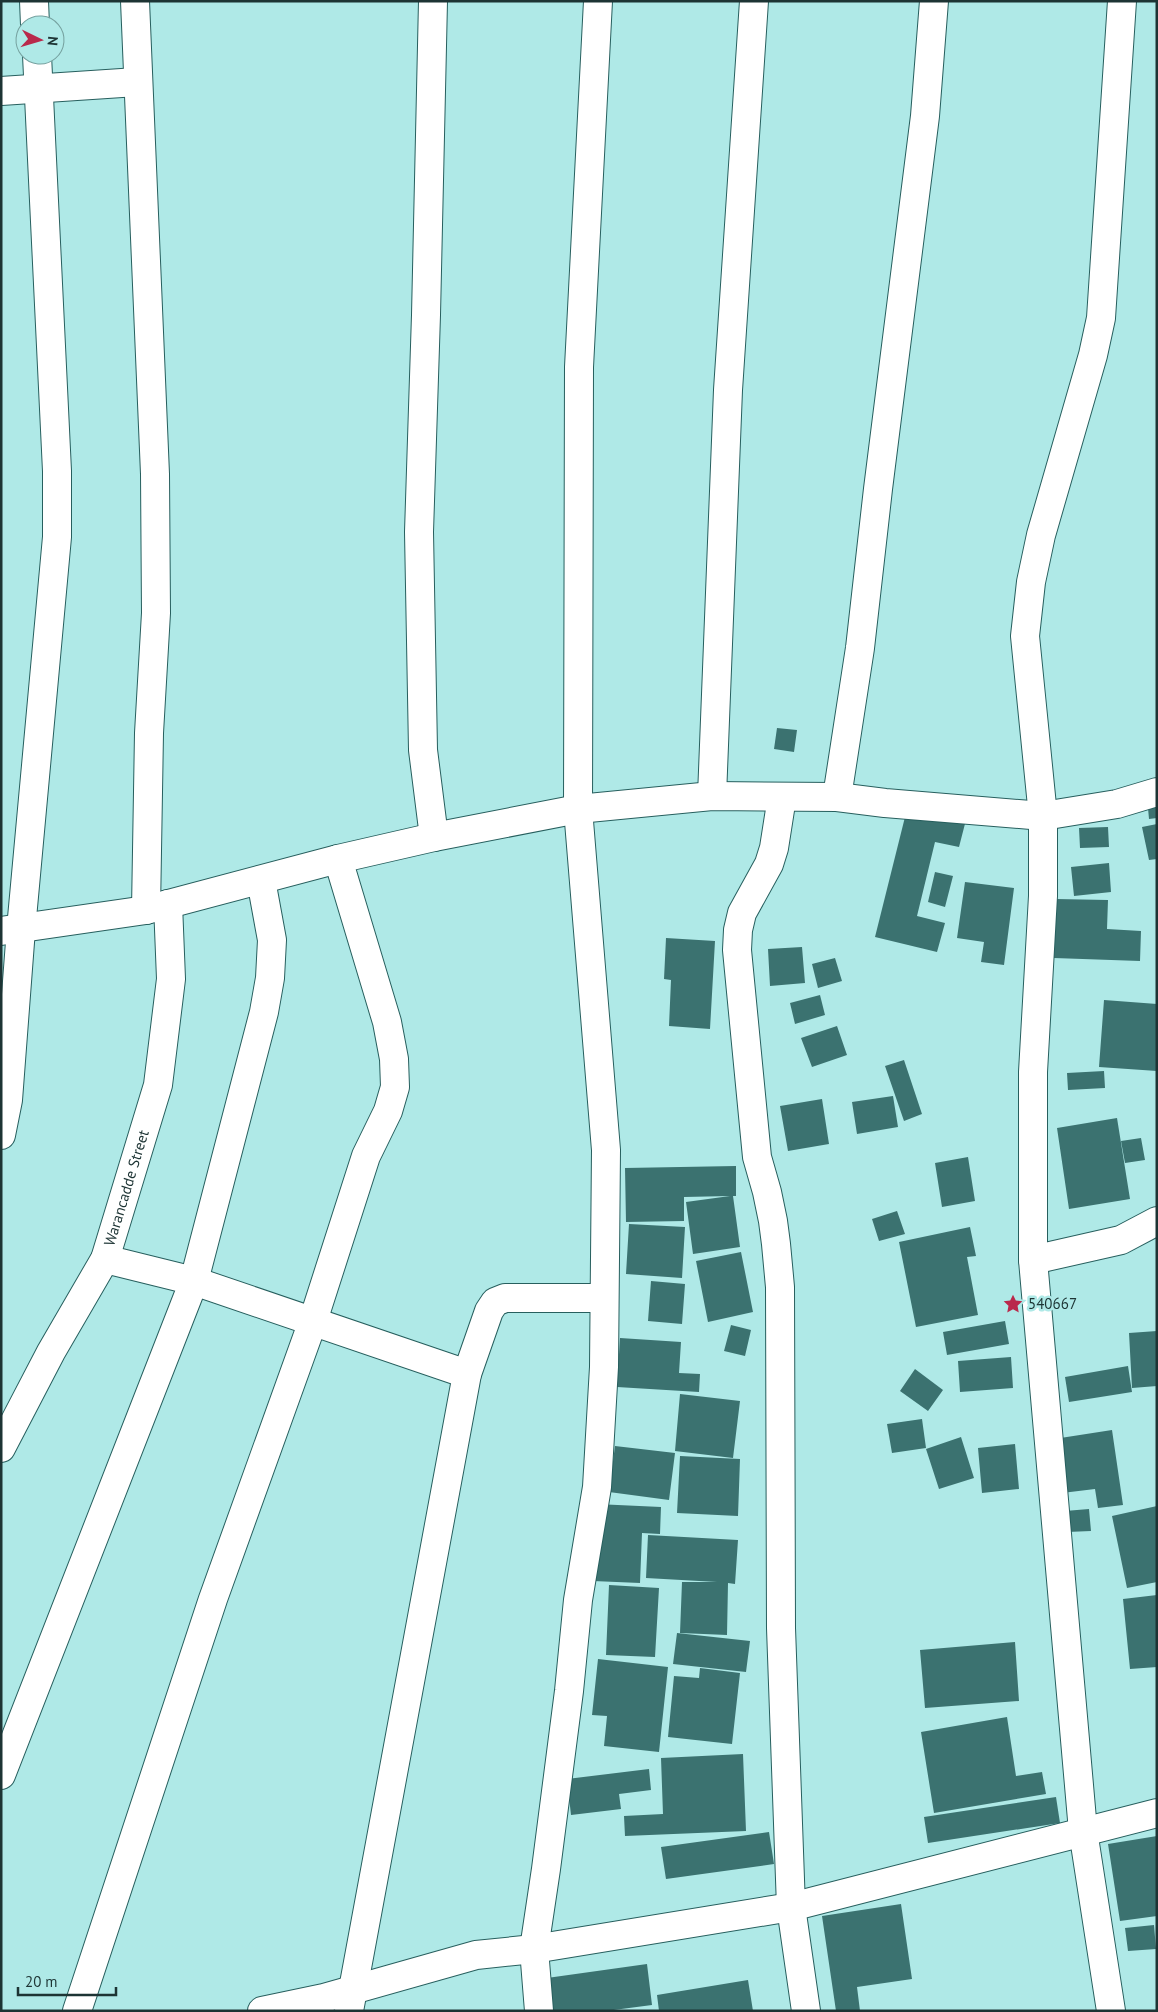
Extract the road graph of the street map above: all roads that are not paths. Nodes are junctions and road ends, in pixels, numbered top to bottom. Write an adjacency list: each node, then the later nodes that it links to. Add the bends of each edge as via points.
1 (34, 1): 8 (street)
2 (134, 1): 10 (street, Warancadde Street)
3 (432, 1): 19 (street, via 419,532 423,750)
4 (598, 1): 17 (street, via 579,367)
5 (754, 1): 14 (street, via 728,390)
6 (934, 1): 15 (street, via 925,116 860,648)
7 (1122, 1): 18 (street, via 1101,318 1041,536 1031,582 1025,636)
8 (35, 15)
9 (37, 65): 11 (street)
10 (137, 82): 11 (street); 22 (street, Warancadde Street, via 155,494 156,613 149,733)
11 (38, 88): 12 (street); 23 (street, via 58,537)
12 (1, 91)
13 (1157, 792): 18 (street, via 1118,804)
14 (712, 796): 16 (street); 17 (street)
15 (837, 796): 16 (street); 18 (street)
16 (782, 797): 36 (street, via 774,848 769,864 742,913 737,950 757,1157 768,1192 780,1287 781,1628)
17 (578, 809): 19 (street); 29 (street, via 606,1150)
18 (1043, 816): 27 (street, via 1043,896 1032,1072)
19 (434, 837): 20 (street)
20 (338, 859): 21 (street); 30 (street, via 386,1022 394,1059 395,1087 366,1156)
21 (262, 880): 22 (street); 28 (street, via 272,940 270,978)
22 (157, 907): 23 (street); 26 (street, Warancadde Street, via 171,979 158,1085)
23 (11, 930): 24 (street, via 8,1100)
24 (1, 1135)
25 (1157, 1221): 27 (street, via 1121,1240)
26 (105, 1259): 28 (street); 32 (street, Warancadde Street)
27 (1033, 1260): 35 (street)
28 (194, 1281): 30 (street); 33 (street)
29 (604, 1298): 31 (street, via 505,1298 495,1302 488,1311); 37 (street, via 604,1367 597,1487 578,1600)
30 (314, 1321): 31 (street); 39 (street, via 213,1599)
31 (467, 1374): 38 (street)
32 (1, 1448)
33 (1, 1775)
34 (1157, 1813): 35 (street)
35 (1083, 1831): 36 (street); 43 (street)
36 (791, 1908): 37 (street); 42 (street)
37 (534, 1949): 38 (street, via 476,1955); 41 (street)
38 (351, 2000): 40 (street)
39 (77, 2011)
40 (262, 2011)
41 (539, 2011)
42 (806, 2011)
43 (1111, 2011)

